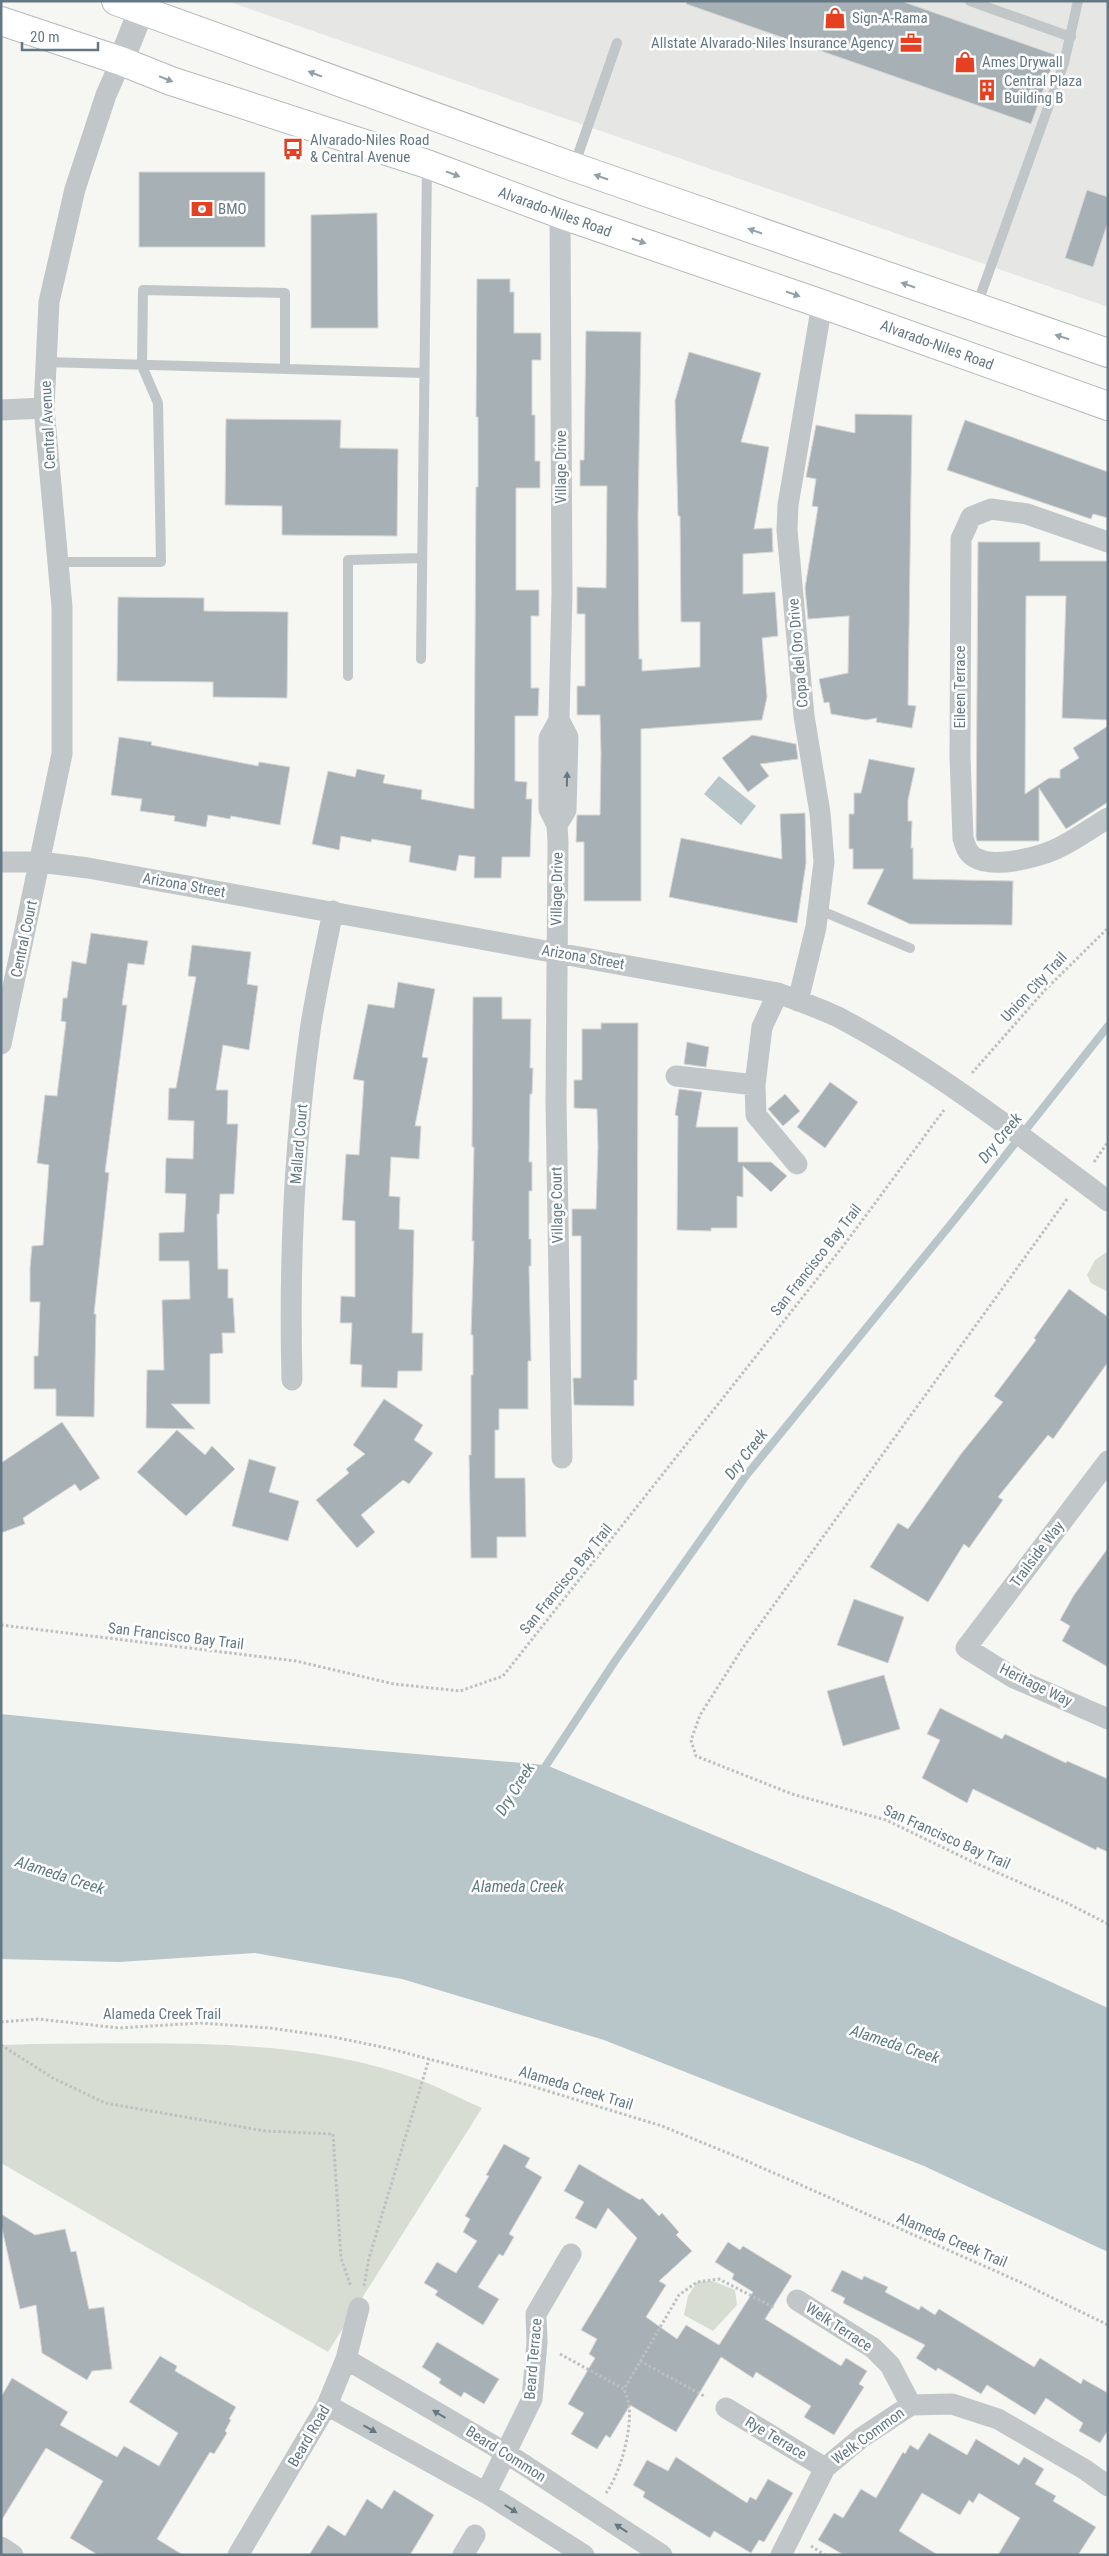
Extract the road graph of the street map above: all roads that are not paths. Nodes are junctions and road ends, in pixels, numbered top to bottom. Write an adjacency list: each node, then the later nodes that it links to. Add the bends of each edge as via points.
1 (116, 1): 4 (main road)
2 (970, 1): 6 (lane)
3 (1078, 1): 6 (lane)
4 (143, 5): 8 (street, Central Avenue); 10 (main road, one-way to 4)
5 (1, 21): 8 (main road, Alvarado-Niles Road)
6 (1071, 37): 13 (lane, via 1030,162)
7 (617, 43): 10 (lane)
8 (121, 61): 9 (main road, Alvarado-Niles Road, one-way to 9, via 171,82); 15 (street, Central Avenue, via 106,95 76,188 49,302)
9 (427, 164): 11 (main road, Alvarado-Niles Road, one-way to 11); 18 (lane)
10 (574, 167): 13 (main road, one-way to 10)
11 (560, 214): 12 (main road, Alvarado-Niles Road, one-way to 12); 33 (street, Village Drive, via 562,594 559,720 549,738 550,809 557,825)
12 (822, 304): 19 (main road, Alvarado-Niles Road); 30 (street, Copa del Oro Drive, via 786,530 804,716 820,813 824,862)
13 (976, 309): 14 (main road, one-way to 13)
14 (1108, 353)
15 (46, 362): 16 (lane); 20 (street, Central Avenue)
16 (142, 366): 17 (lane); 17 (lane, via 143,290 266,292 285,293); 24 (lane, via 158,403 161,562)
17 (285, 369): 18 (lane)
18 (424, 373): 23 (lane)
19 (1108, 406)
20 (44, 408): 21 (street); 24 (street, Central Avenue)
21 (1, 410)
22 (1108, 542): 27 (street, Eileen Terrace, via 1026,514 990,509 971,517 961,539 960,756 963,838 972,856 980,860 1003,862 1038,856 1063,846)
23 (422, 558): 25 (lane); 26 (lane, via 348,560)
24 (58, 562): 29 (street, Central Avenue, via 62,607 62,754)
25 (421, 659)
26 (348, 676)
27 (1108, 818)
28 (1, 862): 29 (street, Arizona Street)
29 (40, 862): 31 (street, Arizona Street); 36 (street, Central Court)
30 (818, 909): 32 (lane); 35 (street, Copa del Oro Drive)
31 (333, 911): 33 (street, Arizona Street); 41 (street, Mallard Court, via 310,1030 295,1174 290,1288)
32 (910, 948)
33 (557, 952): 34 (street, Arizona Street); 42 (street, Village Court)
34 (778, 993): 35 (street, Arizona Street); 38 (street, via 762,1027)
35 (798, 1001): 40 (street, Arizona Street, via 837,1017 965,1097)
36 (1, 1044)
37 (676, 1076): 38 (street)
38 (755, 1086): 39 (street, via 756,1115)
39 (797, 1164)
40 (1108, 1201)
41 (292, 1380)
42 (562, 1458)
43 (1108, 1461): 44 (street, Trailside Way)
44 (966, 1648): 45 (street, Heritage Way, via 1014,1678)
45 (1108, 1719)
46 (571, 2254): 53 (street, Beard Terrace, via 536,2314 532,2399)
47 (797, 2300): 51 (street, Welk Terrace, via 873,2348 890,2365)
48 (359, 2308): 49 (street, Beard Road)
49 (346, 2358): 50 (street, Beard Road); 53 (street, Beard Common, one-way to 49)
50 (327, 2406): 56 (street, one-way to 56); 60 (street, Beard Road)
51 (911, 2406): 54 (street, Welk Common, via 861,2438); 55 (street, Welk Common, via 952,2404 998,2419 1084,2468)
52 (726, 2408): 54 (street, Rye Terrace)
53 (506, 2453): 56 (street, Beard Terrace); 63 (street, Beard Common, one-way to 53)
54 (825, 2468): 64 (street, Welk Common)
55 (1108, 2486)
56 (486, 2493): 62 (street, one-way to 62)
57 (475, 2535): 61 (street)
58 (1, 2547): 59 (street)
59 (13, 2555)
60 (238, 2555)
61 (463, 2555)
62 (584, 2555)
63 (662, 2555)
64 (780, 2555)

